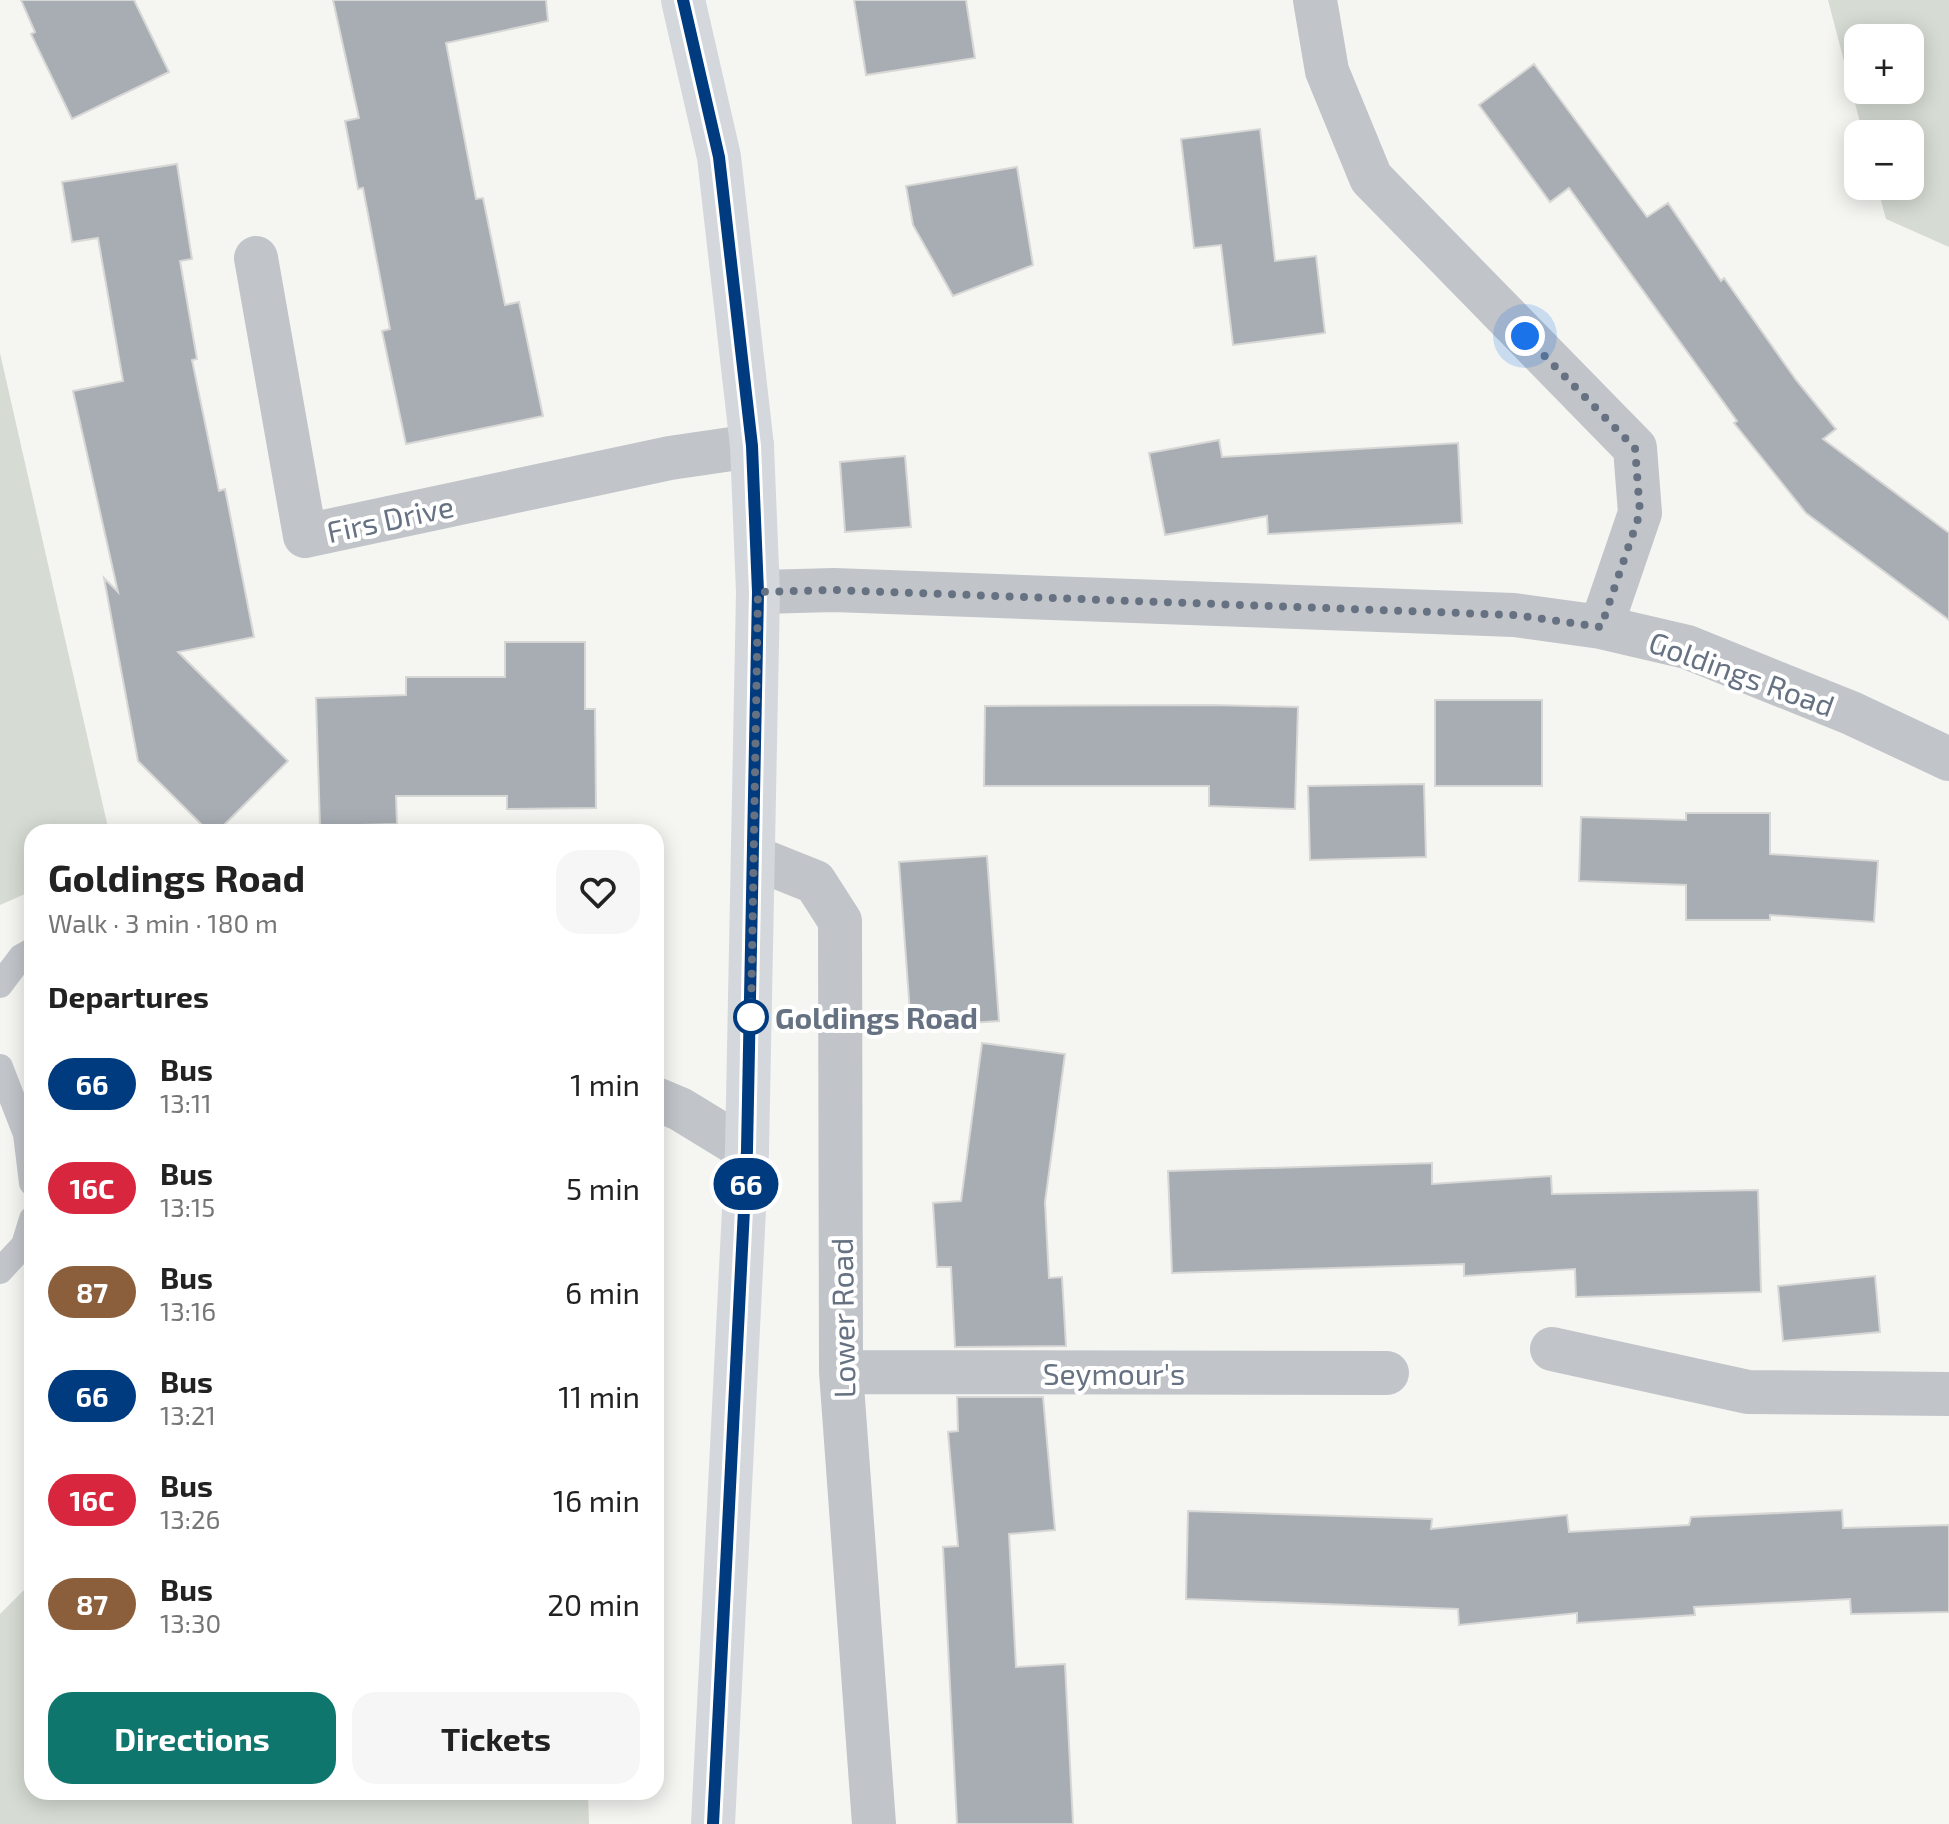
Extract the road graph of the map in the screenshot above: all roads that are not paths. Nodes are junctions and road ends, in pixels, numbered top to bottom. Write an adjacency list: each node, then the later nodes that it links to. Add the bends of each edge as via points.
1 (683, 0): 4 (main road, via 719,157)
2 (1315, 0): 6 (street, via 1327,71 1371,178 1635,448 1640,513)
3 (256, 258): 4 (street, Firs Drive, via 305,536 670,458)
4 (752, 446): 5 (main road)
5 (758, 592): 6 (street, Goldings Road, via 834,590 1514,615); 8 (main road)
6 (1601, 627): 7 (street, Goldings Road, via 1687,647)
7 (1949, 759)
8 (755, 858): 14 (main road); 18 (street, Lower Road, via 815,882 840,921)
9 (24, 955): 10 (lane)
10 (0, 985)
11 (0, 1067): 13 (lane)
12 (664, 1102): 14 (street)
13 (24, 1129)
14 (747, 1150): 21 (main road)
15 (24, 1245): 16 (lane)
16 (0, 1271)
17 (1552, 1349): 20 (street, via 1748,1392)
18 (841, 1372): 19 (street, Seymour's); 22 (street, Lower Road)
19 (1387, 1373)
20 (1949, 1394)
21 (713, 1824)
22 (874, 1824)

